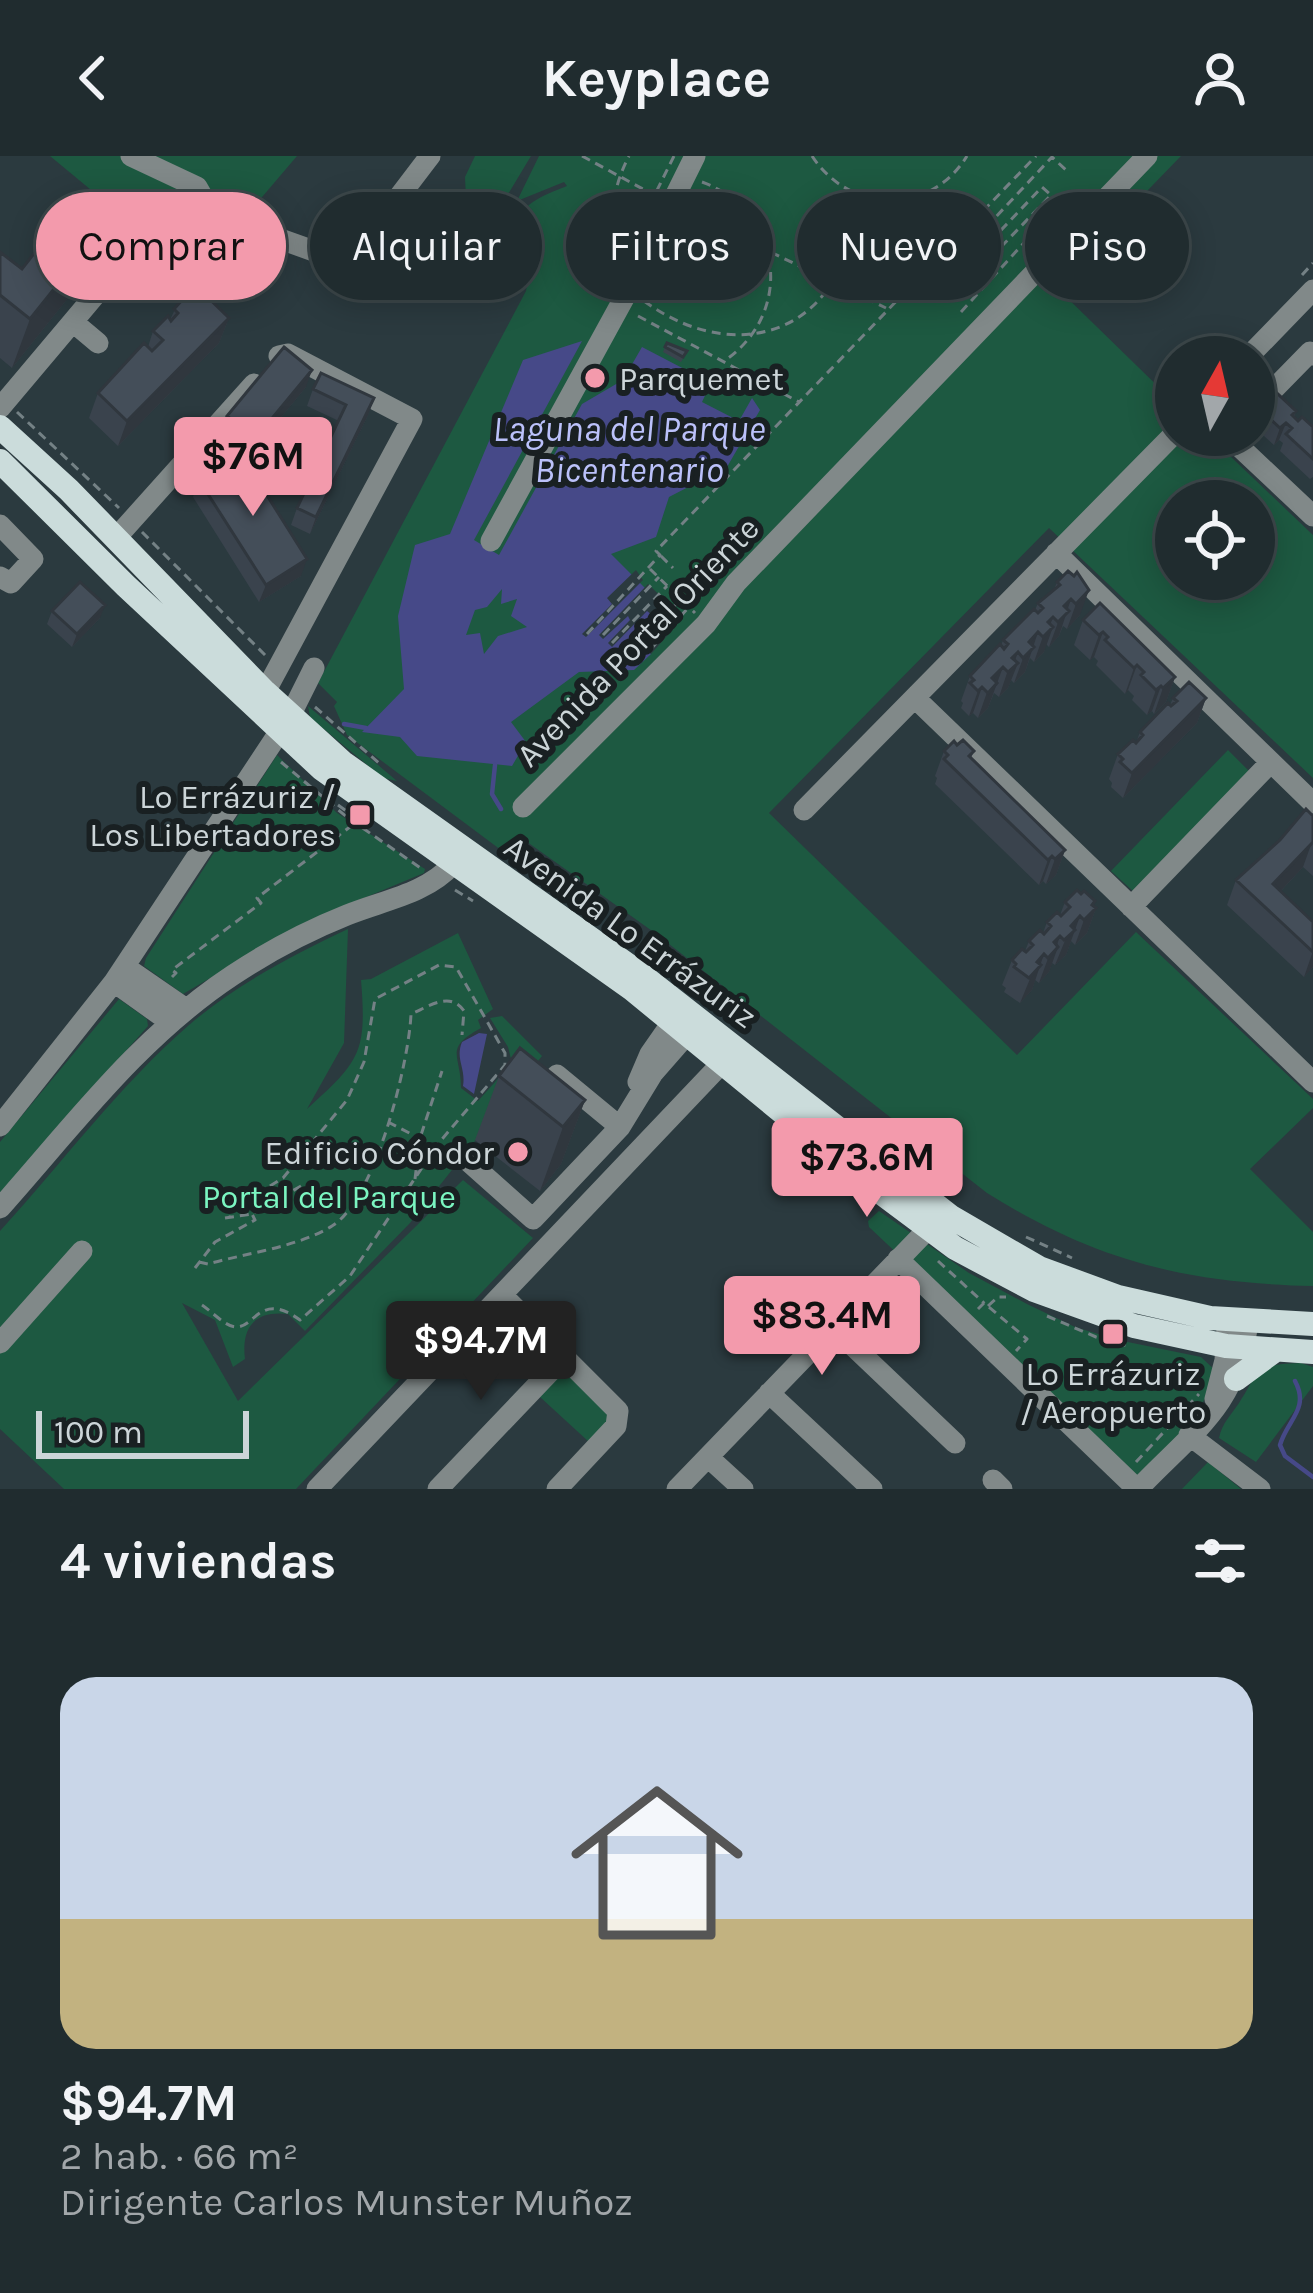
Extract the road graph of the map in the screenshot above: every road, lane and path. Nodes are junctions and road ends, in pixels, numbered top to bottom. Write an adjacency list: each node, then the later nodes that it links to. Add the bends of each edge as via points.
1 (131, 156): 2 (street, via 197,187 213,215 339,260 352,256)
2 (430, 156)
3 (582, 156): 12 (path)
4 (629, 156): 12 (path)
5 (674, 156): 16 (path)
6 (695, 156): 13 (street)
7 (812, 156): 19 (path)
8 (967, 156): 20 (path)
9 (1036, 156): 21 (path)
10 (1147, 156): 67 (street, Avenida Portal Oriente, via 736,583)
11 (1066, 170): 23 (path, via 1052,157)
12 (619, 178): 14 (path); 15 (path)
13 (682, 178): 17 (street); 18 (path)
14 (617, 192)
15 (648, 192)
16 (664, 192)
17 (669, 192)
18 (722, 192)
19 (850, 192)
20 (926, 192)
21 (1001, 192)
22 (1025, 205): 25 (path)
23 (1001, 212)
24 (1025, 221): 38 (path)
25 (1001, 231)
26 (1025, 242): 27 (path)
27 (1001, 268)
28 (1311, 297): 43 (street)
29 (91, 300): 41 (street)
30 (622, 300): 57 (street)
31 (629, 300): 46 (path)
32 (630, 300): 42 (path, via 690,329)
33 (768, 300): 42 (path)
34 (814, 300): 42 (path, via 796,319)
35 (870, 300): 39 (path)
36 (898, 300): 39 (path)
37 (972, 300): 40 (path)
38 (949, 302)
39 (889, 309): 48 (path)
40 (961, 312)
41 (73, 322): 44 (street); 49 (street)
42 (754, 334): 46 (path)
43 (1270, 336)
44 (98, 343)
45 (1313, 355): 47 (street)
46 (724, 361): 48 (path)
47 (1275, 388)
48 (800, 403): 59 (path)
49 (2, 405): 56 (path)
50 (0, 428): 56 (main road, Avenida Lo Errázuriz)
51 (1155, 453): 58 (street)
52 (1249, 456): 54 (street)
53 (0, 461): 77 (main road, Avenida Lo Errázuriz)
54 (1313, 516)
55 (0, 525): 62 (street, via 33,559 11,583)
56 (124, 531): 73 (path); 73 (street, via 281,354 412,418); 75 (main road, Avenida Lo Errázuriz)
57 (490, 541)
58 (1056, 553): 76 (street); 78 (street)
59 (660, 555): 60 (path); 61 (path)
60 (649, 567): 63 (path); 68 (path)
61 (673, 568)
62 (0, 577)
63 (659, 577): 64 (path); 69 (path)
64 (668, 586): 65 (path); 70 (path)
65 (681, 599): 66 (path); 71 (path)
66 (689, 607): 67 (path); 72 (path)
67 (706, 624): 81 (street, Avenida Portal Oriente)
68 (587, 634)
69 (603, 635)
70 (612, 643)
71 (633, 650)
72 (650, 650)
73 (278, 668): 75 (street)
74 (314, 668): 77 (street)
75 (265, 692): 77 (main road, Avenida Lo Errázuriz)
76 (915, 698): 82 (street); 85 (street)
77 (290, 713): 79 (path, via 344,736); 84 (main road, Avenida Lo Errázuriz, via 352,792); 86 (street); 121 (main road, Avenida Lo Errázuriz, via 386,796 639,973 976,1233 1089,1288)
78 (1271, 762): 80 (street); 85 (street)
79 (381, 765)
80 (1313, 803)
81 (524, 807)
82 (804, 810)
83 (355, 823): 87 (path)
84 (454, 864): 88 (street, via 428,885 286,943); 89 (main road, Avenida Lo Errázuriz)
85 (1131, 907): 94 (street)
86 (119, 974): 87 (street); 88 (street); 96 (street)
87 (156, 988): 88 (street)
88 (178, 1016): 102 (street, via 116,1073)
89 (680, 1027): 91 (main road, Avenida Lo Errázuriz); 97 (street, via 642,1068)
90 (462, 1035): 95 (path, via 464,1011 448,999 411,1014)
91 (723, 1062): 104 (main road, Avenida Lo Errázuriz); 112 (street)
92 (442, 1071): 98 (path)
93 (557, 1076): 97 (street)
94 (1313, 1082)
95 (387, 1121): 98 (path); 109 (path, via 362,1194 334,1225)
96 (0, 1126)
97 (620, 1127): 99 (street, via 533,1219)
98 (420, 1138): 100 (path)
99 (469, 1162)
100 (416, 1180): 103 (path, via 507,1059 449,964 375,999 350,1096 285,1176 228,1217); 114 (path, via 350,1276 300,1320 266,1310 234,1327)
101 (301, 1186): 103 (path)
102 (0, 1208)
103 (252, 1214): 109 (path, via 255,1220 215,1242)
104 (928, 1229): 107 (street); 121 (main road, Avenida Lo Errázuriz, via 1073,1306 1134,1326)
105 (1011, 1230): 108 (path)
106 (82, 1251): 123 (street)
107 (898, 1259): 120 (street); 136 (street)
108 (1077, 1260)
109 (200, 1262): 111 (path)
110 (939, 1262): 115 (path)
111 (195, 1268)
112 (502, 1295): 128 (street); 137 (street)
113 (1010, 1299): 115 (path)
114 (202, 1305)
115 (986, 1305): 116 (path); 118 (path)
116 (972, 1315)
117 (1046, 1316): 124 (path)
118 (1008, 1321): 122 (path); 127 (path, via 1027,1339)
119 (1313, 1324): 121 (main road, Avenida Lo Errázuriz)
120 (832, 1326): 131 (street); 134 (street)
121 (1237, 1334): 125 (main road, Avenida Lo Errázuriz); 129 (street); 132 (street)
122 (993, 1335)
123 (0, 1343)
124 (1127, 1345)
125 (1274, 1351): 126 (main road, Avenida Lo Errázuriz); 129 (main road)
126 (1313, 1352)
127 (1013, 1354)
128 (565, 1356): 138 (street); 139 (street, via 619,1416)
129 (1236, 1379): 132 (street)
130 (1204, 1387): 136 (path)
131 (769, 1393): 135 (street); 142 (street)
132 (1208, 1416): 133 (street)
133 (1189, 1435): 136 (street); 143 (street)
134 (955, 1443)
135 (708, 1456): 140 (street); 141 (street)
136 (1132, 1485)
137 (317, 1489)
138 (438, 1489)
139 (557, 1489)
140 (677, 1489)
141 (742, 1489)
142 (872, 1489)
143 (1260, 1489)

